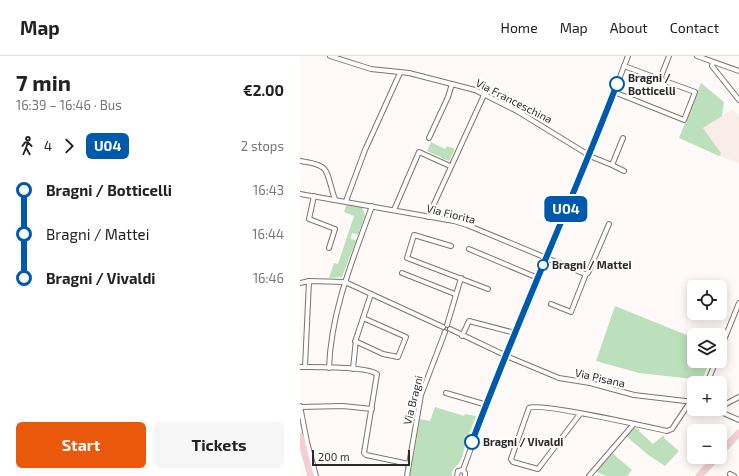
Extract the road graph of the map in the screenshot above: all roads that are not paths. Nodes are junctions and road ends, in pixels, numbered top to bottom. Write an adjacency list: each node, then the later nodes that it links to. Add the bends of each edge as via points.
1 (330, 56): 8 (street, Via Franceschina, via 371,69)
2 (628, 56): 6 (street)
3 (669, 56): 9 (street)
4 (697, 56): 5 (street)
5 (713, 62): 7 (street); 13 (street, via 712,66)
6 (624, 66): 9 (street); 11 (street)
7 (739, 71)
8 (400, 73): 10 (street, Via Franceschina); 24 (street, via 365,150)
9 (660, 79): 11 (street, via 694,92 684,120)
10 (452, 84): 12 (street, Via Franceschina); 14 (street)
11 (614, 92): 16 (street)
12 (484, 95): 16 (street, Via Franceschina, via 517,111); 19 (street)
13 (739, 100)
14 (428, 138)
15 (623, 138): 18 (street)
16 (590, 155): 18 (street); 32 (street)
17 (300, 160): 23 (street, via 326,169)
18 (612, 165): 20 (street)
19 (450, 166): 26 (street, via 419,152); 27 (street)
20 (624, 171)
21 (300, 194): 22 (street, Via Fiorita)
22 (314, 196): 23 (street, Via Fiorita); 30 (street, via 309,218 335,229)
23 (335, 199): 24 (street, Via Fiorita)
24 (346, 201): 25 (street, Via Fiorita)
25 (372, 206): 26 (street, Via Fiorita); 38 (street)
26 (394, 210): 27 (street, Via Fiorita)
27 (428, 217): 32 (street, Via Fiorita, via 467,225)
28 (608, 224): 34 (street)
29 (451, 246): 35 (street, via 414,235 407,258)
30 (329, 248)
31 (469, 249): 36 (street)
32 (546, 257): 34 (street, Via Fiorita); 36 (street)
33 (402, 273): 42 (street)
34 (586, 274): 44 (street, via 571,312)
35 (461, 278): 40 (street); 42 (street)
36 (538, 278): 50 (street)
37 (309, 281): 38 (street); 39 (street); 55 (street)
38 (345, 282): 41 (street); 56 (street, via 331,336)
39 (300, 283)
40 (488, 289)
41 (371, 294): 45 (street); 47 (street)
42 (455, 294): 46 (street)
43 (739, 303): 51 (street)
44 (551, 304)
45 (362, 318): 53 (street); 53 (street, via 406,337 398,357 383,354)
46 (447, 325): 47 (street); 48 (street)
47 (443, 327): 49 (street)
48 (450, 329): 49 (street); 52 (street)
49 (445, 332): 74 (street, Via Bragni, via 421,395)
50 (515, 333): 52 (street, via 468,321); 54 (street)
51 (727, 333)
52 (462, 336): 54 (street)
53 (355, 341): 57 (street)
54 (505, 356): 60 (street, Via Pisana, via 559,378 634,395); 62 (street)
55 (302, 367): 56 (street)
56 (329, 368): 57 (street)
57 (353, 369): 64 (street, via 373,371 377,374)
58 (446, 393): 62 (street)
59 (739, 397): 61 (street)
60 (687, 401)
61 (727, 403)
62 (486, 405): 76 (street)
63 (300, 406): 64 (street); 68 (street)
64 (372, 409): 74 (street, via 364,453)
65 (687, 409): 70 (street, via 672,429 667,431)
66 (580, 414): 66 (street, via 541,406 529,408 511,458 513,462 538,469); 70 (street)
67 (727, 415): 69 (street)
68 (301, 420): 78 (street)
69 (739, 420)
70 (633, 425): 82 (street)
71 (739, 433): 73 (main road)
72 (300, 436): 77 (main road)
73 (727, 446)
74 (409, 464): 79 (street, Via Bragni)
75 (710, 464): 83 (main road)
76 (463, 470): 80 (street, via 458,471); 81 (street)
77 (310, 476)
78 (316, 476)
79 (407, 476)
80 (457, 476)
81 (466, 476)
82 (589, 476)
83 (699, 476)

